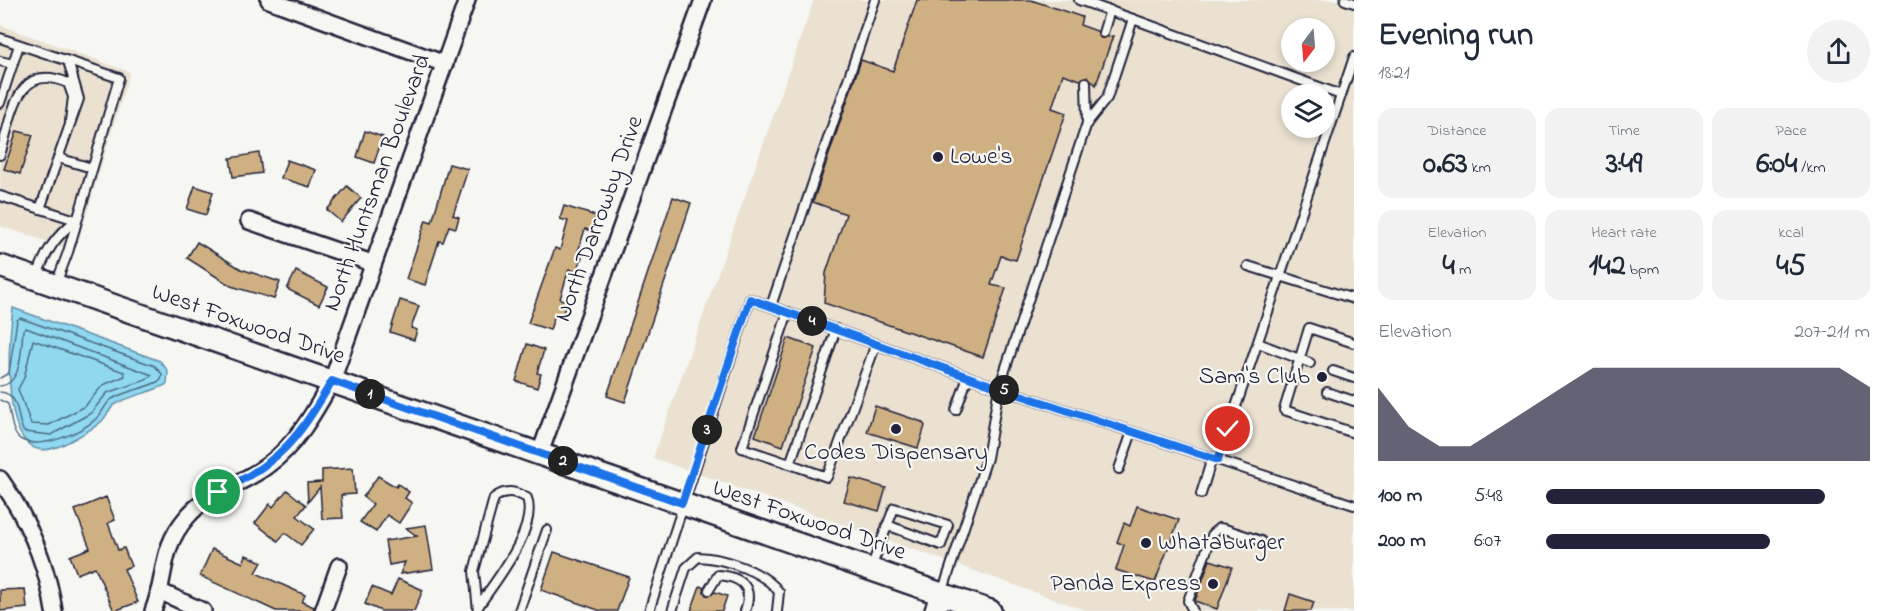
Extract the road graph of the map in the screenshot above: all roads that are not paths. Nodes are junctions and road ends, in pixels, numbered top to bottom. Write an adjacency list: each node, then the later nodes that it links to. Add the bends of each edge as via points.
1 (269, 0): 17 (street)
2 (467, 0): 17 (street, North Huntsman Boulevard)
3 (703, 0): 57 (street, North Darrowby Drive)
4 (874, 0): 37 (lane)
5 (1079, 0): 8 (lane)
6 (1345, 0): 7 (lane)
7 (1354, 3)
8 (1110, 10): 9 (lane); 10 (lane)
9 (1133, 19): 20 (lane); 23 (lane, via 1107,98)
10 (1103, 33)
11 (0, 38): 12 (lane)
12 (20, 45): 15 (lane); 16 (lane)
13 (1354, 57): 20 (lane)
14 (0, 61): 16 (lane)
15 (68, 61): 22 (lane, via 79,99); 26 (lane, via 119,78)
16 (13, 64): 19 (lane)
17 (445, 64): 31 (street, North Huntsman Boulevard)
18 (1086, 82): 23 (lane)
19 (2, 92): 21 (lane)
20 (1341, 95): 34 (lane)
21 (0, 103)
22 (70, 121): 24 (lane, via 73,98 68,82 38,76 20,90); 25 (lane)
23 (1087, 123): 51 (lane)
24 (0, 155)
25 (58, 158): 26 (lane); 28 (lane)
26 (92, 168): 29 (lane)
27 (0, 196): 28 (lane)
28 (40, 209): 29 (lane)
29 (76, 220): 35 (lane, via 68,252); 35 (lane, via 46,250)
30 (249, 221): 31 (street)
31 (372, 263): 49 (street, North Huntsman Boulevard)
32 (0, 266): 35 (main road, West Foxwood Drive)
33 (1248, 266): 34 (lane)
34 (1281, 274): 36 (lane); 40 (lane)
35 (46, 282): 49 (main road, West Foxwood Drive)
36 (1354, 299)
37 (771, 306): 38 (lane); 63 (lane, via 750,299)
38 (788, 312): 39 (lane); 59 (lane, via 742,448)
39 (836, 329): 42 (lane); 59 (lane)
40 (1258, 343): 43 (lane); 58 (lane)
41 (1354, 343): 43 (lane, via 1309,328)
42 (876, 344): 46 (lane); 59 (lane, via 828,477)
43 (1300, 357): 44 (lane); 48 (lane)
44 (1310, 363)
45 (1333, 371): 47 (lane)
46 (968, 377): 51 (lane); 54 (lane)
47 (1354, 378)
48 (1293, 380): 50 (lane); 56 (lane, via 1284,410)
49 (332, 381): 57 (main road, West Foxwood Drive); 71 (street, North Huntsman Boulevard, via 300,433 284,451 187,516 165,554)
50 (1304, 384)
51 (999, 388): 55 (lane); 72 (lane, via 987,458)
52 (1327, 392): 53 (lane)
53 (1354, 401)
54 (956, 410)
55 (1132, 432): 58 (lane); 60 (lane)
56 (1354, 433)
57 (540, 453): 63 (main road, West Foxwood Drive)
58 (1215, 459): 62 (lane); 64 (lane)
59 (790, 464)
60 (1119, 469)
61 (0, 479): 74 (street, via 37,548)
62 (1201, 494)
63 (682, 503): 69 (main road, West Foxwood Drive); 79 (lane, via 673,543)
64 (1354, 506)
65 (887, 525): 65 (lane, via 894,508 948,525 941,545); 69 (lane)
66 (547, 530): 78 (lane)
67 (1261, 541): 84 (lane, via 1225,529 1213,533 1188,601)
68 (339, 566): 77 (street)
69 (870, 569): 72 (main road, West Foxwood Drive)
70 (709, 590): 81 (lane, via 718,575 742,581 750,599)
71 (159, 591): 75 (street, North Huntsman Boulevard); 76 (street)
72 (938, 602): 83 (main road, West Foxwood Drive)
73 (478, 609): 73 (lane, via 520,540 529,517 526,498 511,491 494,498 474,571)
74 (54, 611)
75 (153, 611)
76 (203, 611)
77 (323, 611)
78 (519, 611)
79 (649, 611)
80 (672, 611): 82 (lane, via 691,560 708,557 764,577 779,592)
81 (745, 611)
82 (777, 611)
83 (990, 611)
84 (1193, 611)

